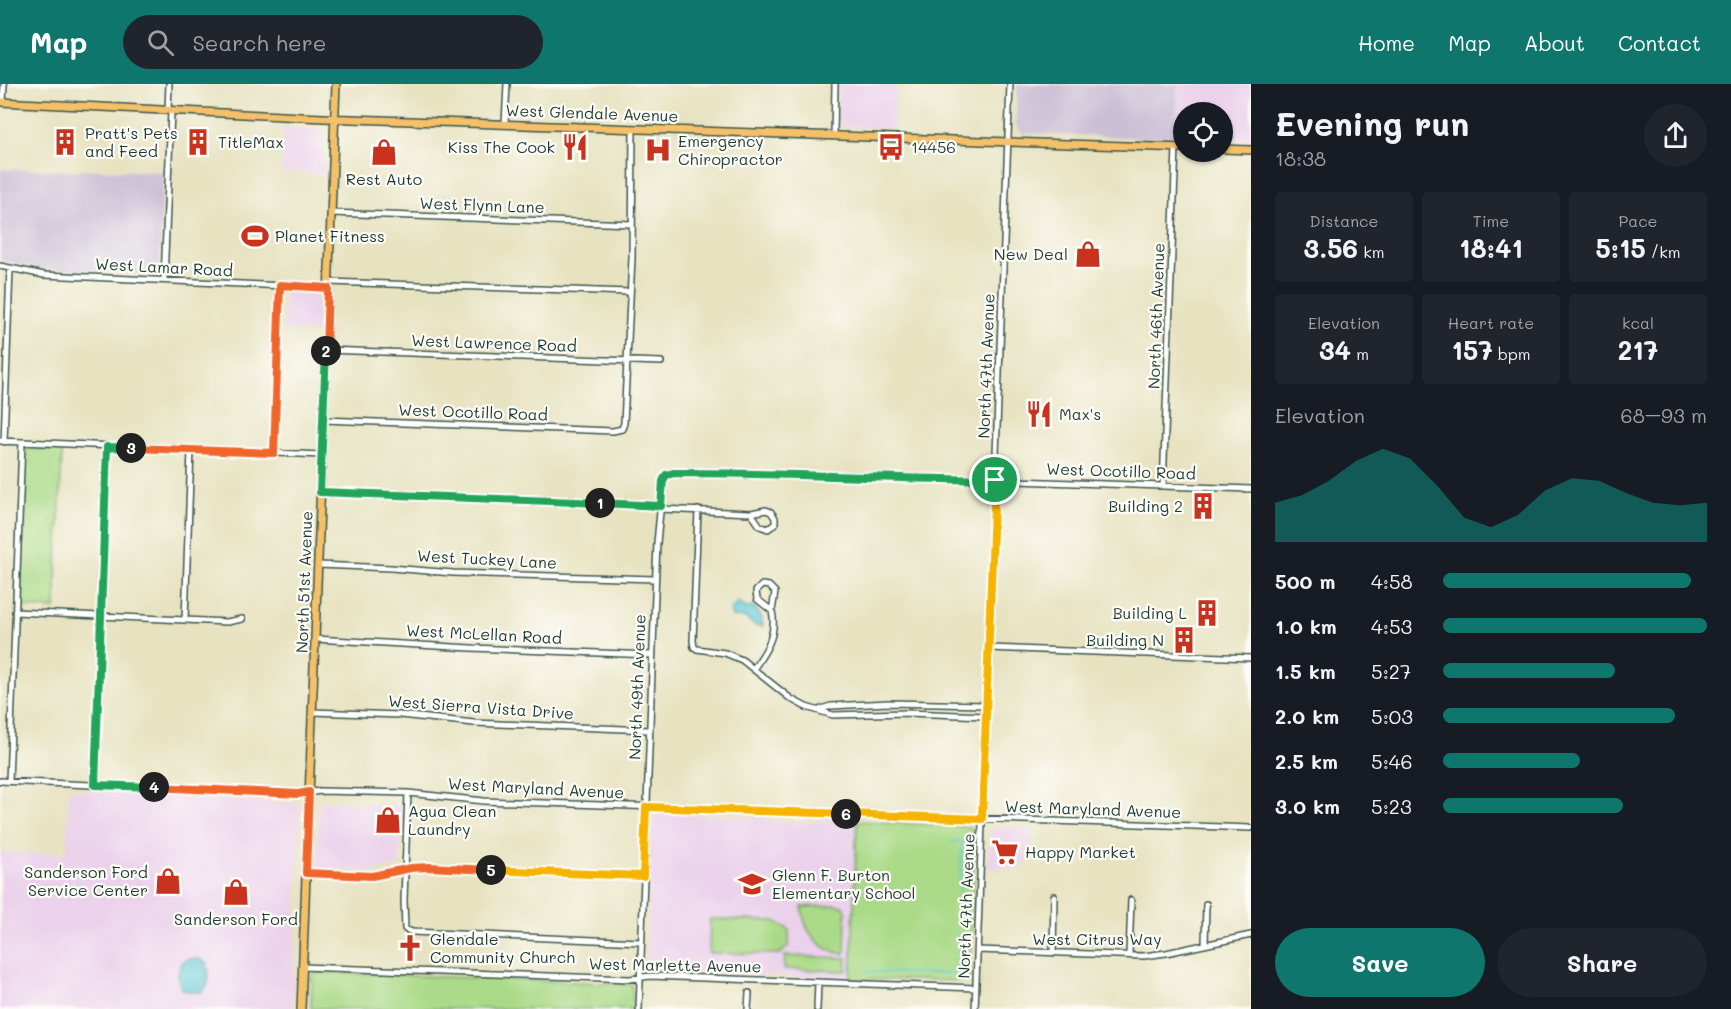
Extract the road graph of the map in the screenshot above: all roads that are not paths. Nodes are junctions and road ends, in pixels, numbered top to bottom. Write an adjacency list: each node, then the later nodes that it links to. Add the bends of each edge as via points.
1 (4, 84): 7 (street)
2 (169, 84): 8 (street)
3 (336, 84): 9 (main road, North 51st Avenue)
4 (507, 84): 10 (street)
5 (835, 84): 12 (street)
6 (1010, 84): 13 (street, North 47th Avenue)
7 (2, 102): 8 (main road, West Glendale Avenue)
8 (170, 111): 9 (main road, West Glendale Avenue); 22 (street)
9 (334, 118): 10 (main road, West Glendale Avenue); 18 (main road, North 51st Avenue)
10 (505, 124): 11 (main road, West Glendale Avenue)
11 (633, 129): 12 (main road, West Glendale Avenue); 19 (street)
12 (834, 135): 13 (main road, West Glendale Avenue)
13 (1008, 142): 14 (main road, West Glendale Avenue); 37 (street, North 47th Avenue)
14 (1173, 147)
15 (1233, 149): 16 (main road)
16 (1251, 150)
17 (1179, 162): 38 (street, North 46th Avenue)
18 (331, 213): 19 (street, West Flynn Lane); 24 (main road, North 51st Avenue)
19 (632, 224): 25 (street)
20 (0, 266): 21 (street, West Lamar Road)
21 (10, 268): 22 (street, West Lamar Road, via 39,274); 30 (street)
22 (165, 280): 23 (street, West Lamar Road)
23 (280, 285): 24 (street, West Lamar Road); 34 (street)
24 (328, 285): 25 (street, West Lamar Road); 26 (main road, North 51st Avenue)
25 (629, 292): 27 (street)
26 (326, 350): 27 (street, West Lawrence Road); 29 (main road, North 51st Avenue)
27 (627, 361): 28 (street, West Lawrence Road); 29 (street, West Ocotillo Road, via 624,423 622,429 613,431)
28 (661, 362)
29 (323, 420): 35 (main road, North 51st Avenue)
30 (2, 441): 31 (street)
31 (22, 443): 32 (street); 47 (street)
32 (107, 447): 33 (street); 48 (street)
33 (191, 450): 34 (street); 50 (street)
34 (274, 453): 35 (street)
35 (321, 455): 40 (main road, North 51st Avenue)
36 (666, 475): 37 (street, West Ocotillo Road); 41 (street, North 49th Avenue)
37 (995, 480): 38 (street, West Ocotillo Road); 52 (street, North 47th Avenue)
38 (1164, 486): 39 (street, West Ocotillo Road)
39 (1251, 489)
40 (320, 492): 41 (street); 44 (main road, North 51st Avenue)
41 (660, 507): 42 (street); 45 (street, North 49th Avenue)
42 (698, 510): 43 (street); 55 (street, via 694,647 730,654)
43 (751, 513): 43 (street, via 762,528 775,524 775,516 769,511)
44 (318, 566): 45 (street, West Tuckey Lane); 51 (main road, North 51st Avenue)
45 (655, 579): 53 (street, North 49th Avenue)
46 (772, 611): 46 (street, via 775,591 762,585 756,597); 55 (street, via 772,637)
47 (15, 612): 48 (street); 62 (street)
48 (100, 617): 50 (street); 63 (street)
49 (242, 619): 50 (street)
50 (185, 620)
51 (315, 639): 53 (street, West McLellan Road); 58 (main road, North 51st Avenue)
52 (989, 648): 54 (street); 56 (street, North 47th Avenue)
53 (652, 655): 60 (street, North 49th Avenue)
54 (1251, 658)
55 (754, 668): 57 (street, via 791,699)
56 (986, 705): 57 (street, via 888,704); 59 (street, North 47th Avenue)
57 (819, 709): 59 (street, via 833,715 907,712)
58 (312, 712): 60 (street, West Sierra Vista Drive); 64 (main road, North 51st Avenue)
59 (986, 716): 67 (street, North 47th Avenue)
60 (649, 729): 66 (street, North 49th Avenue)
61 (0, 781): 62 (street, West Maryland Avenue)
62 (9, 781): 63 (street, West Maryland Avenue)
63 (95, 785): 64 (street, West Maryland Avenue)
64 (309, 792): 65 (street, West Maryland Avenue); 70 (main road, North 51st Avenue)
65 (408, 793): 66 (street, West Maryland Avenue, via 483,801); 69 (street)
66 (646, 807): 67 (street, West Maryland Avenue); 71 (street, North 49th Avenue)
67 (982, 819): 68 (street, West Maryland Avenue); 78 (street, North 47th Avenue)
68 (1251, 828)
69 (405, 870): 70 (street, via 372,876); 71 (street, via 428,867); 76 (street, via 405,929 412,932)
70 (306, 873): 81 (main road, North 51st Avenue)
71 (643, 876): 76 (street, North 49th Avenue)
72 (1054, 896): 79 (street)
73 (1131, 900): 80 (street)
74 (1206, 904): 77 (street)
75 (1251, 935): 77 (street, West Citrus Way)
76 (641, 942): 82 (street, North 49th Avenue)
77 (1205, 945): 80 (street, West Citrus Way)
78 (978, 950): 79 (street, West Citrus Way); 84 (street, North 47th Avenue)
79 (1053, 953): 80 (street, West Citrus Way)
80 (1129, 955)
81 (302, 967): 82 (street, West Marlette Avenue); 86 (main road, North 51st Avenue)
82 (640, 977): 83 (street, West Marlette Avenue); 87 (street, North 49th Avenue)
83 (818, 982): 84 (street, West Marlette Avenue); 89 (street)
84 (976, 988): 90 (street, North 47th Avenue)
85 (749, 993): 88 (street)
86 (301, 1009)
87 (639, 1009)
88 (748, 1009)
89 (817, 1009)
90 (975, 1009)

